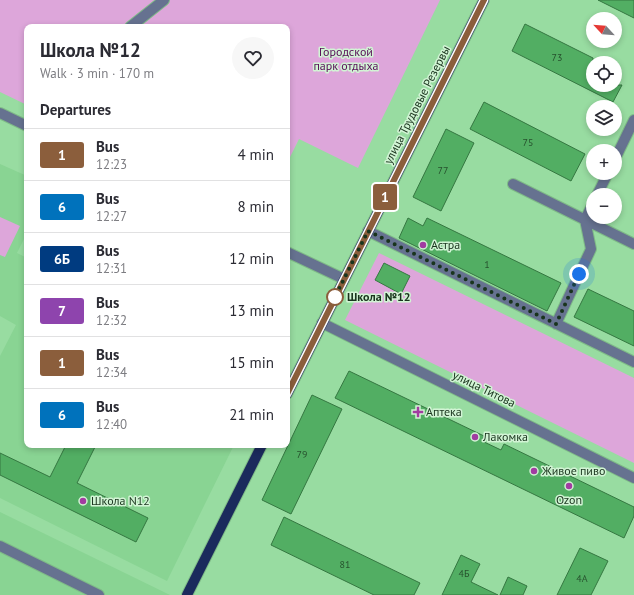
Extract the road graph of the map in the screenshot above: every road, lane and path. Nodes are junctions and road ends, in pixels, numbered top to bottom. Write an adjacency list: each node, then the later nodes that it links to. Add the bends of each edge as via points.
1 (164, 0): 3 (street)
2 (484, 0): 10 (main road, улица Трудовые Резервы)
3 (134, 24)
4 (0, 113): 6 (street)
5 (634, 120): 7 (street)
6 (24, 125)
7 (622, 145)
8 (513, 184): 9 (street)
9 (585, 220): 11 (street); 15 (street, via 591,249)
10 (368, 231): 13 (main road, улица Трудовые Резервы); 15 (street)
11 (634, 244)
12 (290, 253): 13 (street)
13 (344, 279): 14 (main road, улица Трудовые Резервы)
14 (322, 323): 17 (main road, улица Трудовые Резервы); 19 (street, улица Титова)
15 (556, 324): 16 (street)
16 (634, 362)
17 (290, 388)
18 (260, 448): 22 (main road)
19 (634, 478)
20 (0, 546): 21 (street)
21 (99, 595)
22 (187, 595)

